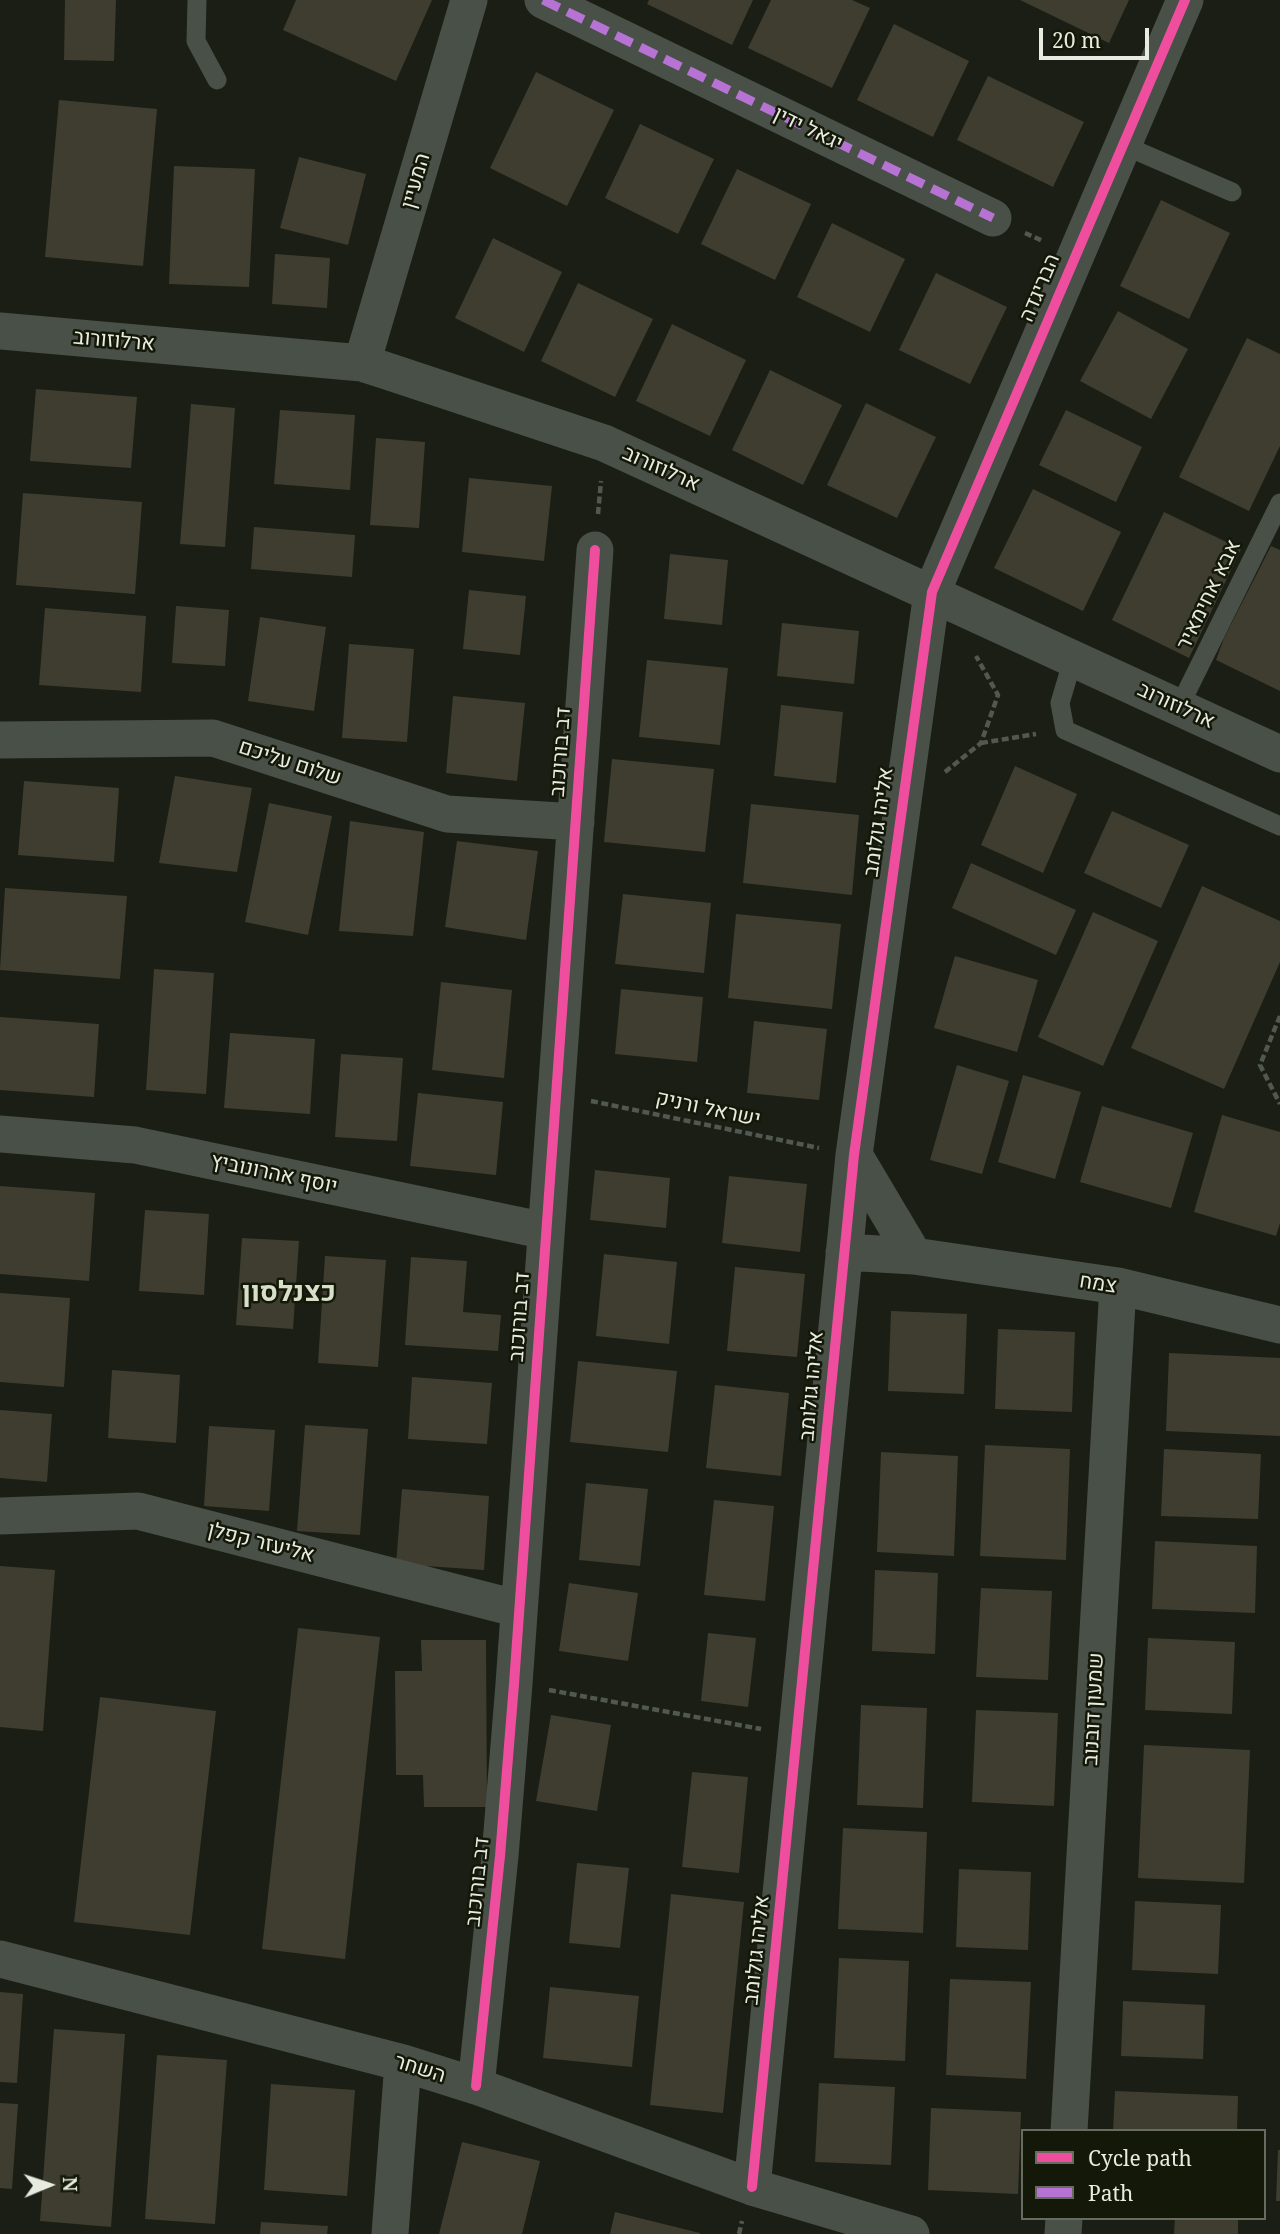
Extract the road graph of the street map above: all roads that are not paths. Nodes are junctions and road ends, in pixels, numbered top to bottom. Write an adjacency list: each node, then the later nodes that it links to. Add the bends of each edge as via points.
1 (197, 0): 5 (lane, via 196,41)
2 (469, 0): 10 (street, המעיין)
3 (543, 0): 8 (street, יגאל ידין)
4 (1185, 0): 6 (street, הבריגדה)
5 (217, 80)
6 (1123, 145): 7 (lane); 13 (street, הבריגדה)
7 (1232, 192)
8 (993, 218)
9 (0, 331): 10 (street, ארלוזורוב)
10 (362, 363): 13 (street, ארלוזורוב, via 604,443)
11 (1280, 503): 15 (lane, אבא אחימאיר)
12 (595, 550): 18 (street, דב בורוכוב)
13 (932, 592): 14 (street, ארלוזורוב); 21 (street, אליהו גולומב)
14 (1073, 659): 15 (street, ארלוזורוב); 19 (lane, via 1060,703 1065,730)
15 (1179, 707): 17 (street, ארלוזורוב)
16 (0, 740): 18 (street, שלום עליכם, via 213,738 447,814)
17 (1280, 754)
18 (576, 822): 22 (street, דב בורוכוב)
19 (1280, 826)
20 (0, 1134): 22 (street, יוסף אהרונוביץ, via 135,1145)
21 (854, 1156): 23 (street, אליהו גולומב); 24 (street)
22 (546, 1231): 28 (street, דב בורוכוב)
23 (844, 1252): 24 (street, צמח); 33 (street, אליהו גולומב)
24 (914, 1256): 25 (street, צמח)
25 (1118, 1286): 26 (street, צמח); 32 (street, שמעון דובנוב)
26 (1280, 1325)
27 (0, 1516): 28 (street, אליעזר קפלן, via 138,1511)
28 (519, 1609): 31 (street, דב בורוכוב)
29 (0, 1959): 30 (street, השחר)
30 (403, 2063): 31 (street, השחר); 34 (street)
31 (476, 2086): 33 (street, השחר)
32 (1069, 2129)
33 (752, 2187): 35 (street, השחר)
34 (390, 2234)
35 (911, 2234)

